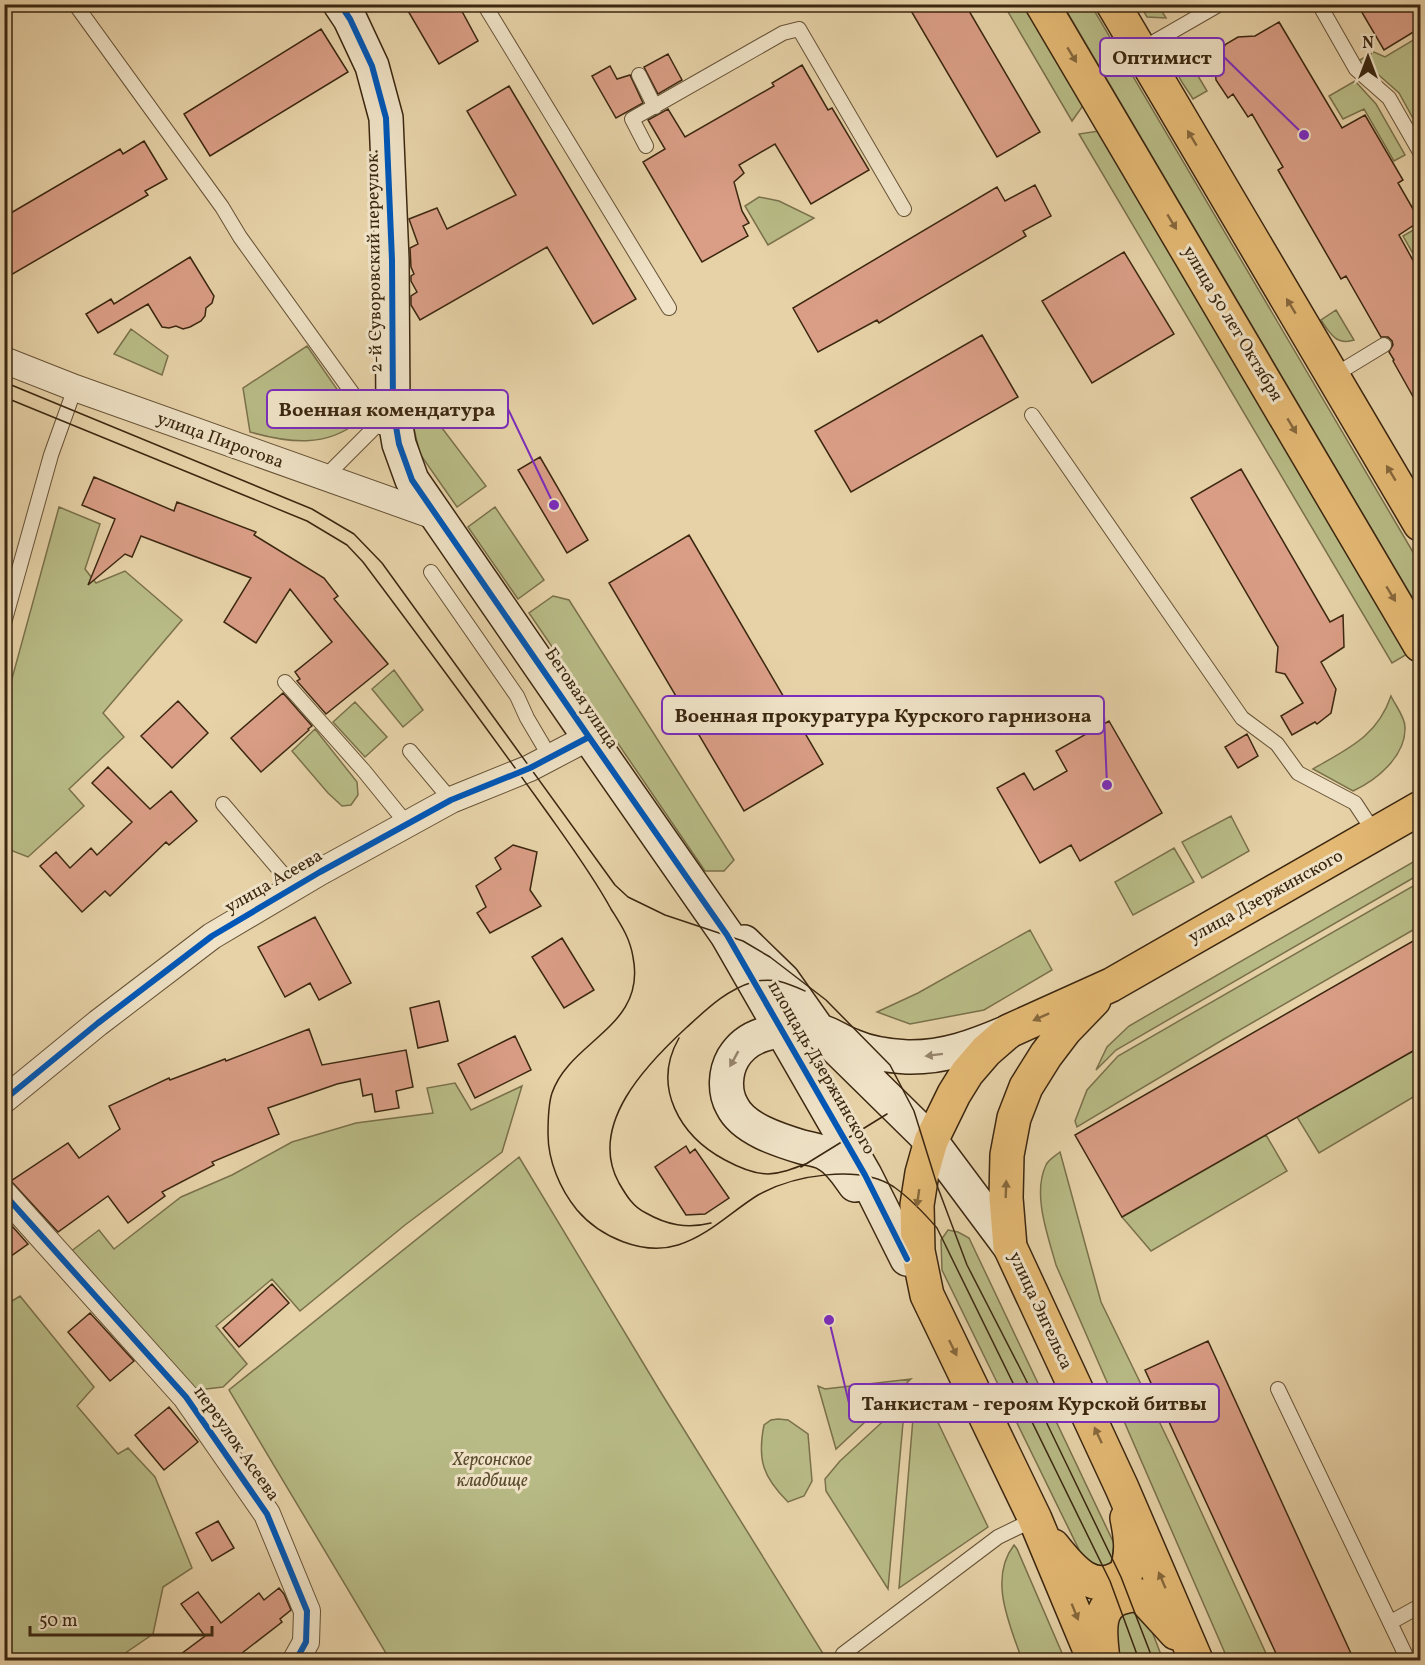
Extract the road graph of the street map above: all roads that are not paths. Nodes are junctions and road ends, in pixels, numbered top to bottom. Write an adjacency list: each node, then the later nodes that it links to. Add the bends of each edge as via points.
1 (75, 4): 20 (lane, via 240,237)
2 (340, 4): 20 (street, 2-й Суворовский переулок., via 372,66 386,118 393,409)
3 (484, 4): 14 (lane)
4 (1042, 4): 26 (main road, улица 50 лет Октября, one-way to 26)
5 (1113, 4): 8 (main road)
6 (1220, 4): 8 (lane)
7 (1319, 4): 12 (lane, via 1356,69 1389,98)
8 (1140, 50): 17 (main road, one-way to 8)
9 (639, 75): 10 (lane)
10 (655, 106): 11 (lane, via 632,119); 13 (lane, via 783,33 799,29)
11 (646, 146)
12 (1420, 152)
13 (904, 209)
14 (669, 308)
15 (1384, 345): 17 (lane)
16 (4, 360): 18 (street, улица Пирогова)
17 (1333, 376): 23 (main road, one-way to 17)
18 (75, 388): 21 (street, улица Пирогова); 25 (lane)
19 (1032, 415): 35 (lane, via 1242,718 1277,744 1298,773 1355,803)
20 (386, 428): 21 (lane); 22 (street, 2-й Суворовский переулок., via 399,444 412,480)
21 (324, 478): 22 (street, улица Пирогова)
22 (437, 517): 28 (street, Беговая улица)
23 (1420, 524)
24 (431, 572): 30 (lane, via 517,696)
25 (4, 623)
26 (1420, 645)
27 (285, 682): 34 (lane)
28 (589, 737): 30 (street, улица Асеева); 37 (street, Беговая улица)
29 (410, 751): 31 (lane)
30 (550, 757): 31 (street, улица Асеева)
31 (451, 800): 34 (street, улица Асеева)
32 (223, 804): 36 (lane)
33 (1420, 808): 35 (main road, улица Дзержинского)
34 (407, 824): 36 (street, улица Асеева)
35 (1376, 835): 38 (main road, улица Дзержинского)
36 (294, 887): 42 (street, улица Асеева, via 212,936)
37 (702, 897): 39 (street, площадь Дзержинского); 40 (street, via 783,980)
38 (1112, 985): 41 (main road, one-way to 41); 45 (main road, улица Энгельса, one-way to 38, via 1007,1155 1022,1097 1065,1030)
39 (782, 1030): 40 (street); 46 (street, площадь Дзержинского, via 866,1175); 46 (street, one-way to 46, via 752,1039 738,1051 727,1075 732,1107 756,1129 834,1159)
40 (819, 1031): 41 (street, one-way to 40, via 957,1052 905,1057 879,1054); 43 (street)
41 (1009, 1031): 43 (main road, via 967,1073)
42 (4, 1100)
43 (932, 1141): 45 (street); 47 (main road, one-way to 47, via 917,1205 918,1251)
44 (4, 1194): 54 (street, переулок Асеева, via 186,1397 267,1514 307,1611 306,1642)
45 (1010, 1247): 49 (main road, улица Энгельса, one-way to 45)
46 (907, 1259): 47 (street)
47 (927, 1295): 50 (main road, one-way to 50)
48 (1278, 1389): 52 (lane)
49 (1122, 1488): 50 (main road, via 1132,1545 1129,1563 1126,1573 1106,1583 1095,1584 1077,1572); 53 (main road, улица Энгельса, one-way to 49)
50 (1035, 1519): 55 (lane, via 998,1537 843,1654); 56 (main road, one-way to 56)
51 (1420, 1606): 52 (lane)
52 (1391, 1622): 58 (lane)
53 (1195, 1657): 57 (main road, via 1138,1595 1106,1606 1100,1633)
54 (296, 1660)
55 (841, 1660)
56 (1094, 1660)
57 (1103, 1660)
58 (1408, 1660)

